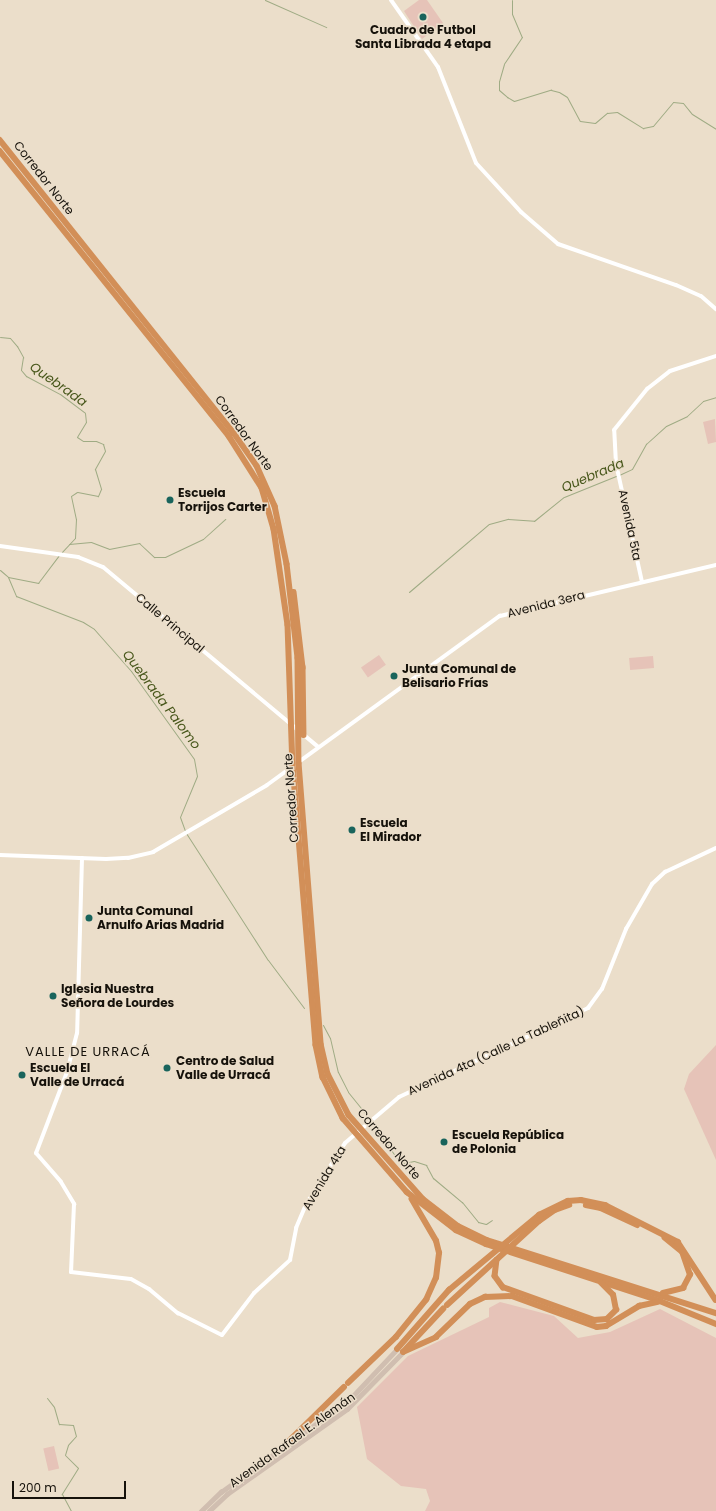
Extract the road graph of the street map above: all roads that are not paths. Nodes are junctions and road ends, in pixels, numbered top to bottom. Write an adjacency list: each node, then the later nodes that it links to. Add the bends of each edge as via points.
1 (391, 0): 4 (street, via 438,67 476,163 521,212 558,244 676,285 701,296)
2 (0, 140): 5 (highway, Corredor Norte)
3 (0, 151): 5 (highway, Corredor Norte)
4 (716, 309)
5 (142, 324): 10 (highway, Corredor Norte, via 150,340 253,469 269,508 279,564); 10 (highway, Corredor Norte, via 154,334 257,466 275,506 288,564)
6 (716, 356): 9 (street, Avenida 5ta, via 670,371 647,389 623,416 613,439 617,471)
7 (0, 546): 11 (street, Calle Principal, via 62,554 91,560 103,567)
8 (716, 566): 9 (street, Avenida 3era)
9 (642, 582): 12 (street, Avenida 3era, via 500,616)
10 (294, 624): 11 (highway, via 303,667); 13 (highway, Corredor Norte); 13 (highway, Corredor Norte, via 292,715)
11 (304, 735): 12 (street, Calle Principal)
12 (318, 746): 16 (street, Avenida 3era, via 267,785 182,838 137,857)
13 (298, 789): 18 (highway, Corredor Norte, via 316,1045 323,1077 343,1118); 19 (highway, Corredor Norte, via 321,1044 328,1074 349,1115 383,1156 434,1208)
14 (716, 848): 17 (street, Avenida 4ta (Calle La Tableñita), via 665,872 652,884 626,929 602,988 588,1008 399,1097)
15 (0, 855): 16 (street, Avenida 3era)
16 (82, 858): 17 (street, Avenida 4ta, via 77,1033 68,1068 36,1153 61,1182 74,1204 71,1272 131,1279 149,1289 179,1314 224,1334 254,1293 290,1260 296,1228 306,1204 345,1143)
17 (368, 1123)
18 (406, 1192): 19 (highway, Corredor Norte, via 441,1221); 30 (highway, via 436,1241 439,1266 426,1300 396,1337)
19 (472, 1236): 21 (highway, Corredor Norte)
20 (498, 1259): 22 (highway, via 495,1276 503,1287 601,1321 613,1316 617,1305 613,1295); 23 (highway, via 555,1210 573,1205 592,1205 668,1240 682,1252 689,1267 688,1282 677,1292); 29 (highway, via 445,1307)
21 (541, 1261): 22 (highway, Corredor Norte); 23 (highway, Corredor Norte)
22 (601, 1283): 25 (highway, Corredor Norte)
23 (658, 1294): 26 (highway, Corredor Norte)
24 (716, 1300): 28 (highway, via 678,1242 605,1205 568,1202 539,1215 448,1290)
25 (660, 1302): 27 (highway, Corredor Norte); 29 (highway, via 639,1306 614,1323 597,1327 512,1296 485,1297 464,1309 436,1337)
26 (716, 1313)
27 (716, 1324)
28 (397, 1349): 30 (main road, Avenida Rafael E. Alemán, via 359,1392)
29 (403, 1352): 32 (main road, Avenida Rafael E. Alemán, via 347,1408 227,1494)
30 (286, 1444): 31 (main road, Avenida Rafael E. Alemán, via 221,1492)
31 (201, 1511)
32 (209, 1511)

